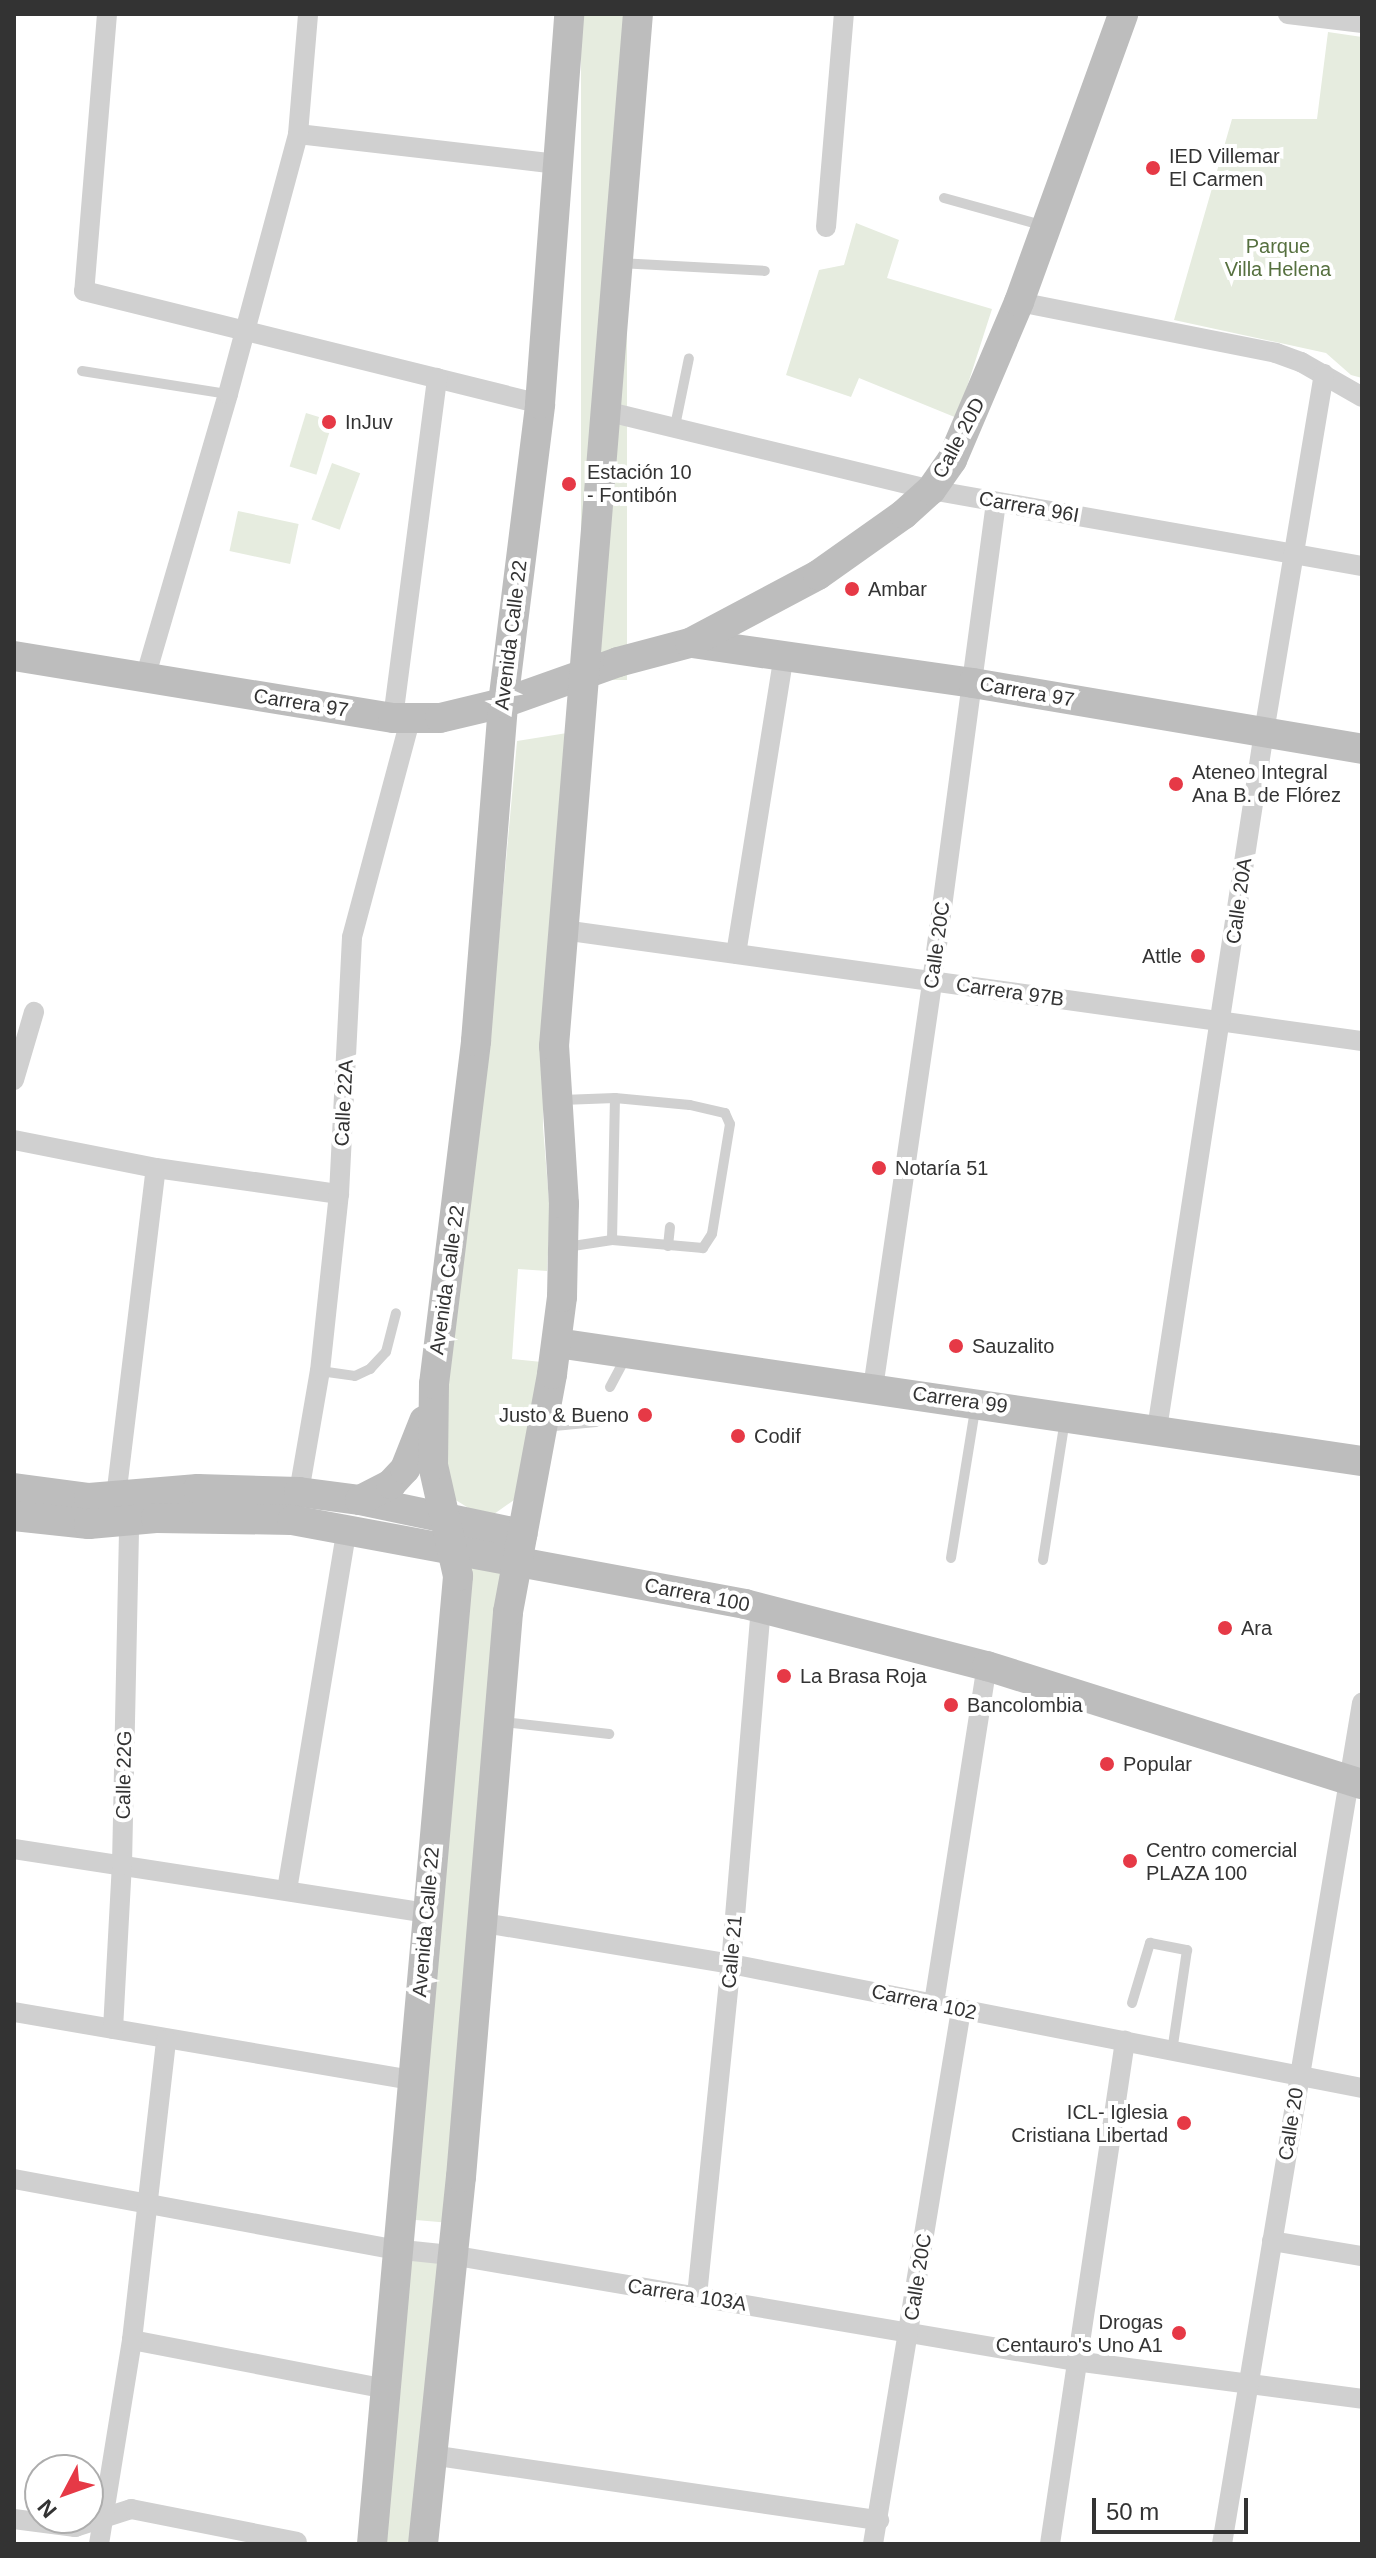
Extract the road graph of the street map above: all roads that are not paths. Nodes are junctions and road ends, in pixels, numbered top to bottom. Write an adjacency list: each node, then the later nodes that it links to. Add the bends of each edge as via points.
1 (107, 14): 18 (street, via 84,291)
2 (308, 14): 10 (street)
3 (569, 14): 11 (main road, Avenida Calle 22)
4 (638, 14): 15 (main road)
5 (844, 14): 14 (street)
6 (1123, 14): 13 (main road, Calle 20D)
7 (1288, 14): 8 (street)
8 (1317, 16): 9 (street)
9 (1362, 23)
10 (298, 134): 11 (street); 18 (street)
11 (557, 164): 25 (main road, Avenida Calle 22)
12 (944, 198): 13 (lane)
13 (1047, 226): 17 (main road, Calle 20D)
14 (826, 227)
15 (617, 263): 16 (lane); 26 (main road)
16 (765, 271)
17 (1019, 302): 21 (street, via 1276,353); 28 (main road, Calle 20D, via 966,432)
18 (246, 331): 22 (street); 23 (street)
19 (689, 358): 27 (lane)
20 (82, 371): 23 (lane)
21 (1324, 374): 24 (street); 30 (street, Calle 20A)
22 (437, 378): 25 (street); 39 (street, Calle 22A)
23 (228, 394): 36 (street)
24 (1362, 397)
25 (540, 404): 38 (main road, Avenida Calle 22)
26 (605, 411): 27 (street, Carrera 96I); 35 (main road)
27 (675, 426): 28 (street, Carrera 96I)
28 (931, 490): 29 (street, Carrera 96I); 32 (main road, Calle 20D, via 818,575)
29 (996, 502): 30 (street, Carrera 96I); 37 (street, Calle 20C)
30 (1294, 552): 31 (street, Carrera 96I); 40 (street, Calle 20A)
31 (1362, 566)
32 (690, 643): 33 (main road, Carrera 97); 35 (main road, Calle 20D)
33 (784, 655): 37 (main road, Carrera 97); 43 (street)
34 (14, 656): 36 (main road, Carrera 97)
35 (585, 674): 38 (main road, Carrera 97); 42 (main road)
36 (145, 678): 39 (main road, Carrera 97)
37 (973, 683): 40 (main road, Carrera 97); 44 (street, Calle 20C)
38 (503, 703): 39 (main road, Carrera 97, via 440,718); 62 (main road, Avenida Calle 22, via 476,1041)
39 (401, 719): 53 (street, Calle 22A, via 352,937)
40 (1264, 732): 41 (main road, Carrera 97); 46 (street, Calle 20A)
41 (1362, 749)
42 (563, 930): 43 (street, Carrera 97B); 50 (main road, via 554,1046)
43 (736, 954): 44 (street, Carrera 97B)
44 (932, 982): 46 (street, Carrera 97B); 64 (street, Calle 20C)
45 (34, 1012): 48 (street)
46 (1221, 1021): 47 (street, Carrera 97B); 69 (street, Calle 20A)
47 (1362, 1041)
48 (14, 1080)
49 (615, 1098): 50 (lane); 55 (lane); 56 (lane, via 725,1113 730,1124 707,1245 700,1250)
50 (556, 1100): 57 (main road)
51 (14, 1140): 52 (street)
52 (156, 1168): 53 (street); 74 (street, Calle 22G)
53 (339, 1194): 61 (street, Calle 22A)
54 (670, 1227): 56 (lane)
55 (612, 1240): 56 (lane); 57 (lane)
56 (668, 1246)
57 (565, 1247): 59 (main road)
58 (396, 1313): 61 (lane, via 386,1352 370,1369 355,1376)
59 (557, 1343): 60 (main road, Carrera 99); 68 (main road)
60 (628, 1353): 63 (lane); 64 (main road, Carrera 99)
61 (320, 1371): 72 (street, Calle 22A)
62 (434, 1384): 73 (main road, via 412,1458 391,1484); 76 (main road, Avenida Calle 22, via 432,1452)
63 (610, 1387)
64 (873, 1388): 65 (main road, Carrera 99)
65 (976, 1403): 66 (main road, Carrera 99); 80 (lane)
66 (1065, 1416): 69 (main road, Carrera 99); 81 (lane)
67 (596, 1422): 68 (lane)
68 (542, 1428): 78 (main road)
69 (1157, 1429): 70 (main road, Carrera 99)
70 (1362, 1461)
71 (14, 1488): 74 (main road, Carrera 100)
72 (299, 1492): 73 (main road, Carrera 100); 74 (main road, Carrera 100, via 198,1489)
73 (360, 1500): 76 (main road, Carrera 100)
74 (122, 1508): 75 (main road, Carrera 100, via 89,1524); 77 (main road, Carrera 100); 89 (street, Calle 22G)
75 (14, 1516)
76 (445, 1518): 78 (main road, Carrera 100); 79 (main road, Avenida Calle 22)
77 (347, 1527): 79 (main road, Carrera 100); 90 (street)
78 (520, 1547): 79 (main road, Carrera 100); 82 (main road, Carrera 100); 85 (main road, via 508,1612)
79 (453, 1548): 91 (main road, Avenida Calle 22, via 458,1576)
80 (951, 1558)
81 (1043, 1560)
82 (761, 1608): 83 (main road, Carrera 100); 93 (street, Calle 21)
83 (987, 1666): 87 (main road, Carrera 100); 94 (street)
84 (1362, 1703): 87 (street, Calle 20)
85 (499, 1721): 86 (lane); 92 (main road)
86 (609, 1734)
87 (1355, 1782): 102 (street, Calle 20)
88 (14, 1849): 89 (street)
89 (122, 1865): 90 (street); 98 (street, Calle 22G)
90 (287, 1890): 91 (street)
91 (426, 1913): 103 (main road, Avenida Calle 22)
92 (484, 1923): 93 (street, Carrera 102); 109 (main road)
93 (731, 1964): 94 (street, Carrera 102); 111 (street, Calle 21)
94 (934, 2003): 96 (street, Carrera 102)
95 (1132, 2003): 101 (lane, via 1150,1943 1188,1951)
96 (961, 2010): 100 (street, Carrera 102); 112 (street, Calle 20C)
97 (14, 2012): 98 (street)
98 (113, 2029): 99 (street)
99 (166, 2040): 103 (street); 106 (street)
100 (1125, 2041): 101 (street, Carrera 102); 114 (street)
101 (1172, 2051): 102 (street, Carrera 102)
102 (1299, 2077): 104 (street, Carrera 102); 107 (street, Calle 20)
103 (412, 2080): 108 (main road, Avenida Calle 22)
104 (1362, 2088)
105 (14, 2179): 106 (street, Carrera 103A)
106 (148, 2202): 108 (street, Carrera 103A); 113 (street)
107 (1272, 2241): 110 (street); 115 (street, Calle 20)
108 (400, 2251): 109 (street, Carrera 103A); 116 (main road, Avenida Calle 22)
109 (451, 2255): 111 (street, Carrera 103A); 118 (main road)
110 (1362, 2256)
111 (697, 2296): 112 (street, Carrera 103A)
112 (909, 2332): 114 (street, Carrera 103A); 121 (street, Calle 20C)
113 (132, 2340): 116 (street); 119 (street)
114 (1075, 2361): 115 (street, Carrera 103A); 126 (street)
115 (1249, 2383): 117 (street, Carrera 103A); 127 (street, Calle 20)
116 (386, 2389): 123 (main road, Avenida Calle 22)
117 (1362, 2399)
118 (431, 2455): 121 (street); 124 (main road)
119 (104, 2501)
120 (104, 2517): 122 (street, via 131,2509)
121 (879, 2520): 125 (street, Calle 20C)
122 (297, 2542)
123 (372, 2544)
124 (423, 2544)
125 (873, 2544)
126 (1050, 2544)
127 (1222, 2544)

